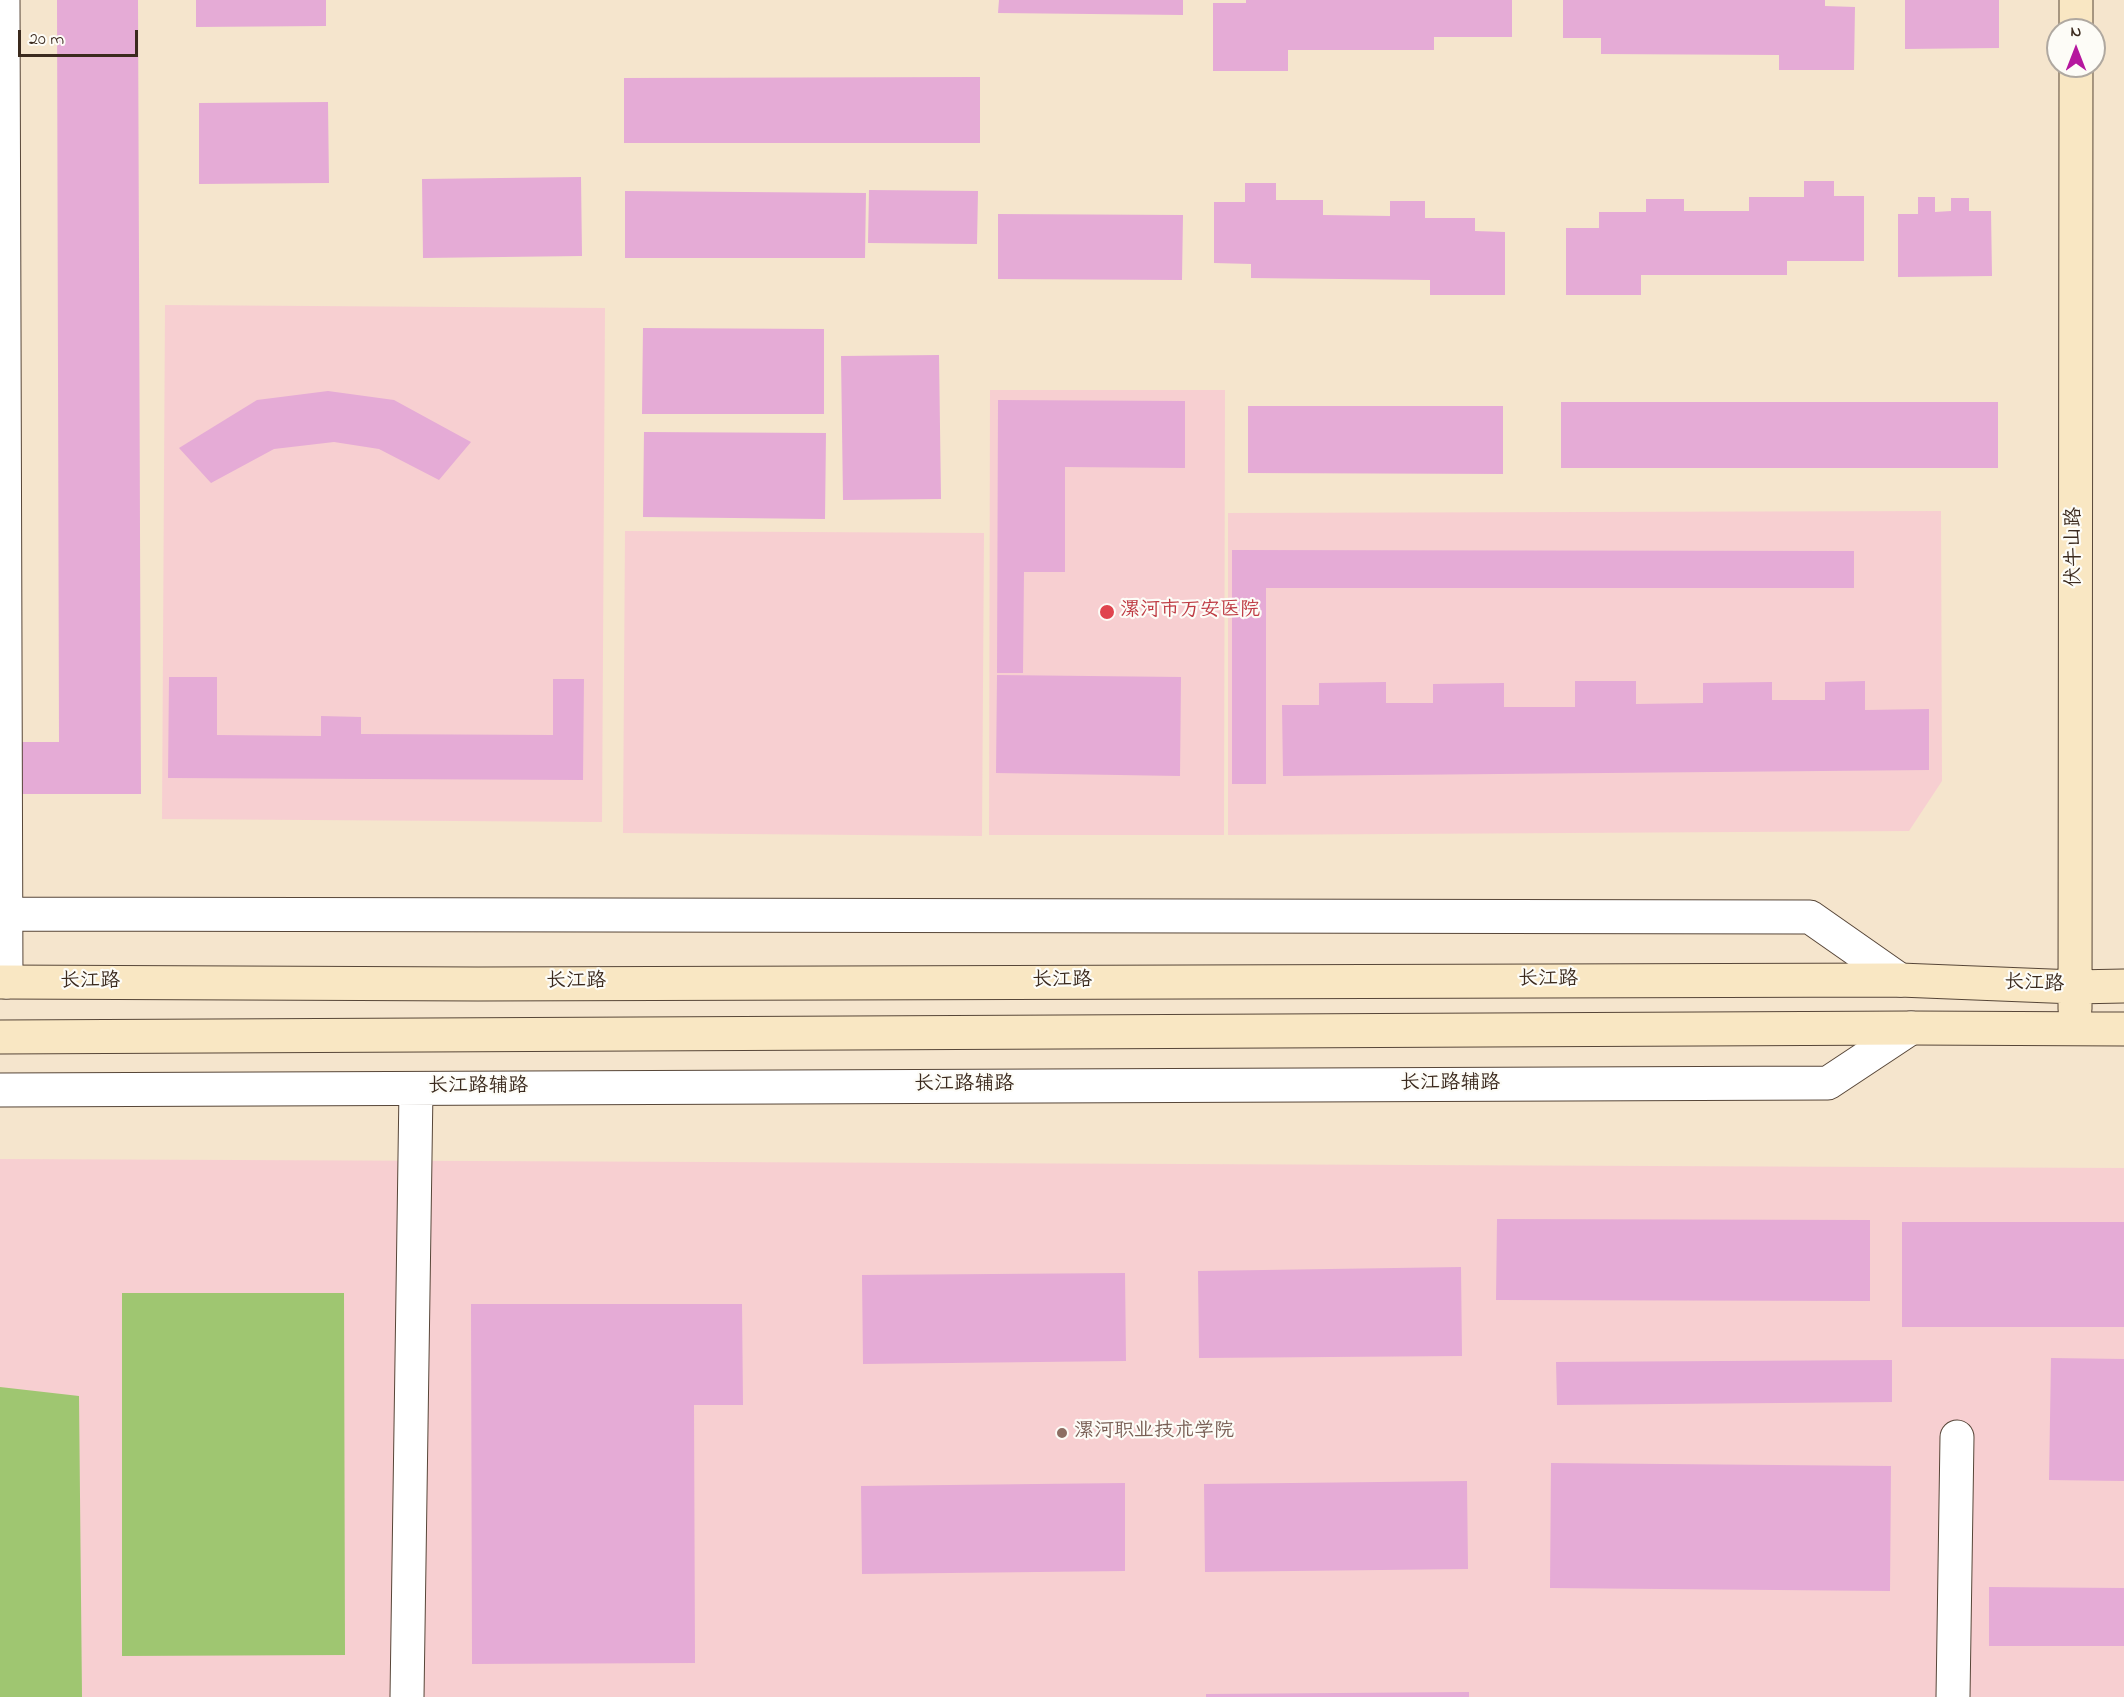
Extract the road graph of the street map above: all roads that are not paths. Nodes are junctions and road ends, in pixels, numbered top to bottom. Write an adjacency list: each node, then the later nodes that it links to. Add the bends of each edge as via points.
1 (3, 0): 5 (street)
2 (2076, 0): 3 (main road)
3 (2076, 18)
4 (2076, 78): 9 (main road, 伏牛山路)
5 (3, 914): 6 (street, via 1810,916); 7 (street)
6 (1900, 980): 7 (main road, 长江路); 9 (main road, 长江路)
7 (3, 982)
8 (2124, 986): 9 (main road, 长江路)
9 (2075, 987): 11 (main road, 伏牛山路)
10 (1911, 1028): 11 (main road); 13 (main road); 14 (street, 长江路辅路, via 1828,1083)
11 (2074, 1029): 12 (main road)
12 (2124, 1029)
13 (0, 1037)
14 (416, 1089): 15 (street, 长江路辅路); 17 (street)
15 (0, 1090)
16 (1957, 1437): 18 (street)
17 (407, 1697)
18 (1953, 1697)

